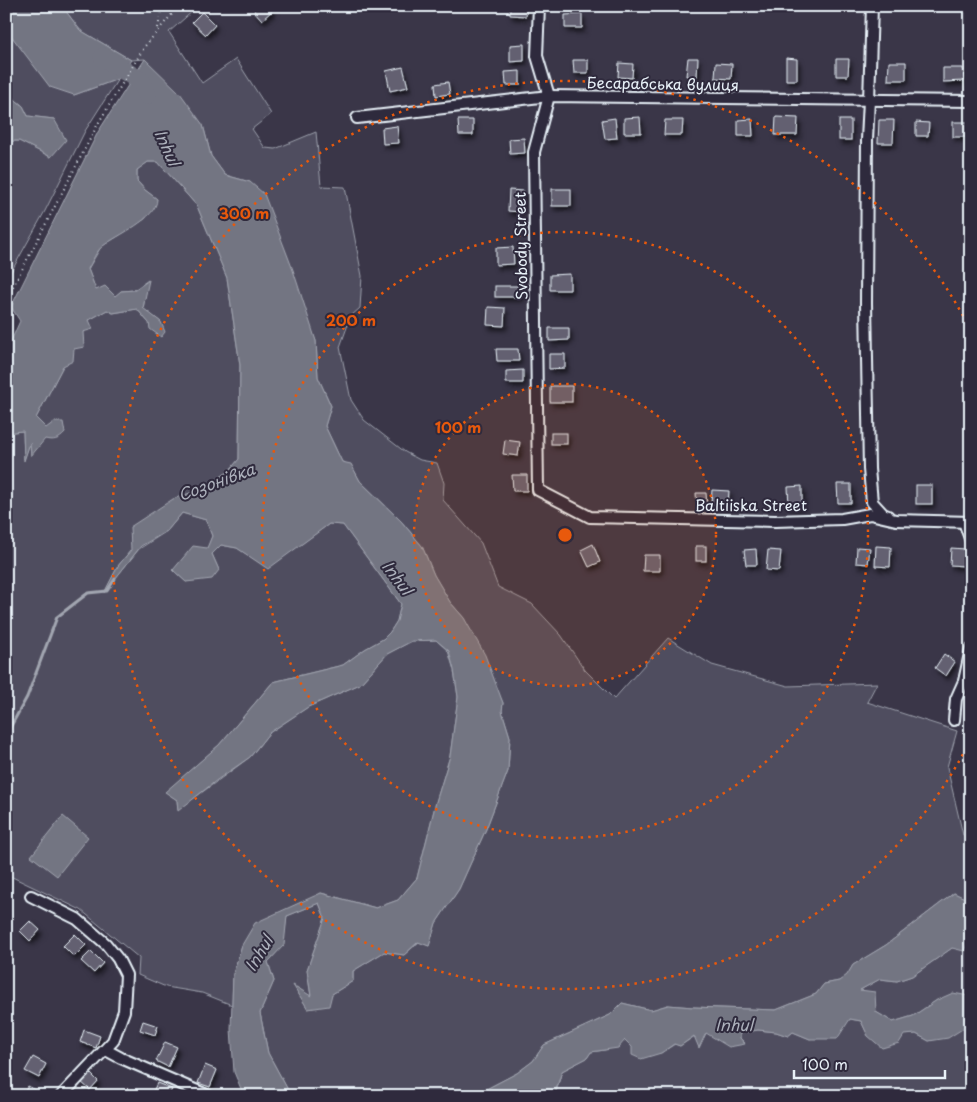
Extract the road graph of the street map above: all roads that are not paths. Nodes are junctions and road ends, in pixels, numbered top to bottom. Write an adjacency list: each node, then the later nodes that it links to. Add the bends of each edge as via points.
1 (539, 6): 3 (street, via 537,56)
2 (872, 6): 4 (street)
3 (549, 96): 4 (street, Бесарабська вулиця); 6 (street, Бесарабська вулиця); 7 (street, Svobody Street, via 534,152)
4 (869, 100): 5 (street, Бесарабська вулиця); 8 (street, via 866,274 869,469 872,502)
5 (971, 101)
6 (356, 118)
7 (538, 490): 8 (street, Baltiiska Street, via 590,517 775,521 842,519 870,514)
8 (896, 520): 9 (street, Baltiiska Street)
9 (967, 522): 10 (street)
10 (971, 541)
11 (971, 649): 12 (street, via 956,699)
12 (954, 720)
13 (31, 896): 14 (street, via 78,919 106,944 126,975 124,1012)
14 (106, 1050): 15 (street); 16 (street)
15 (61, 1096)
16 (209, 1096)

